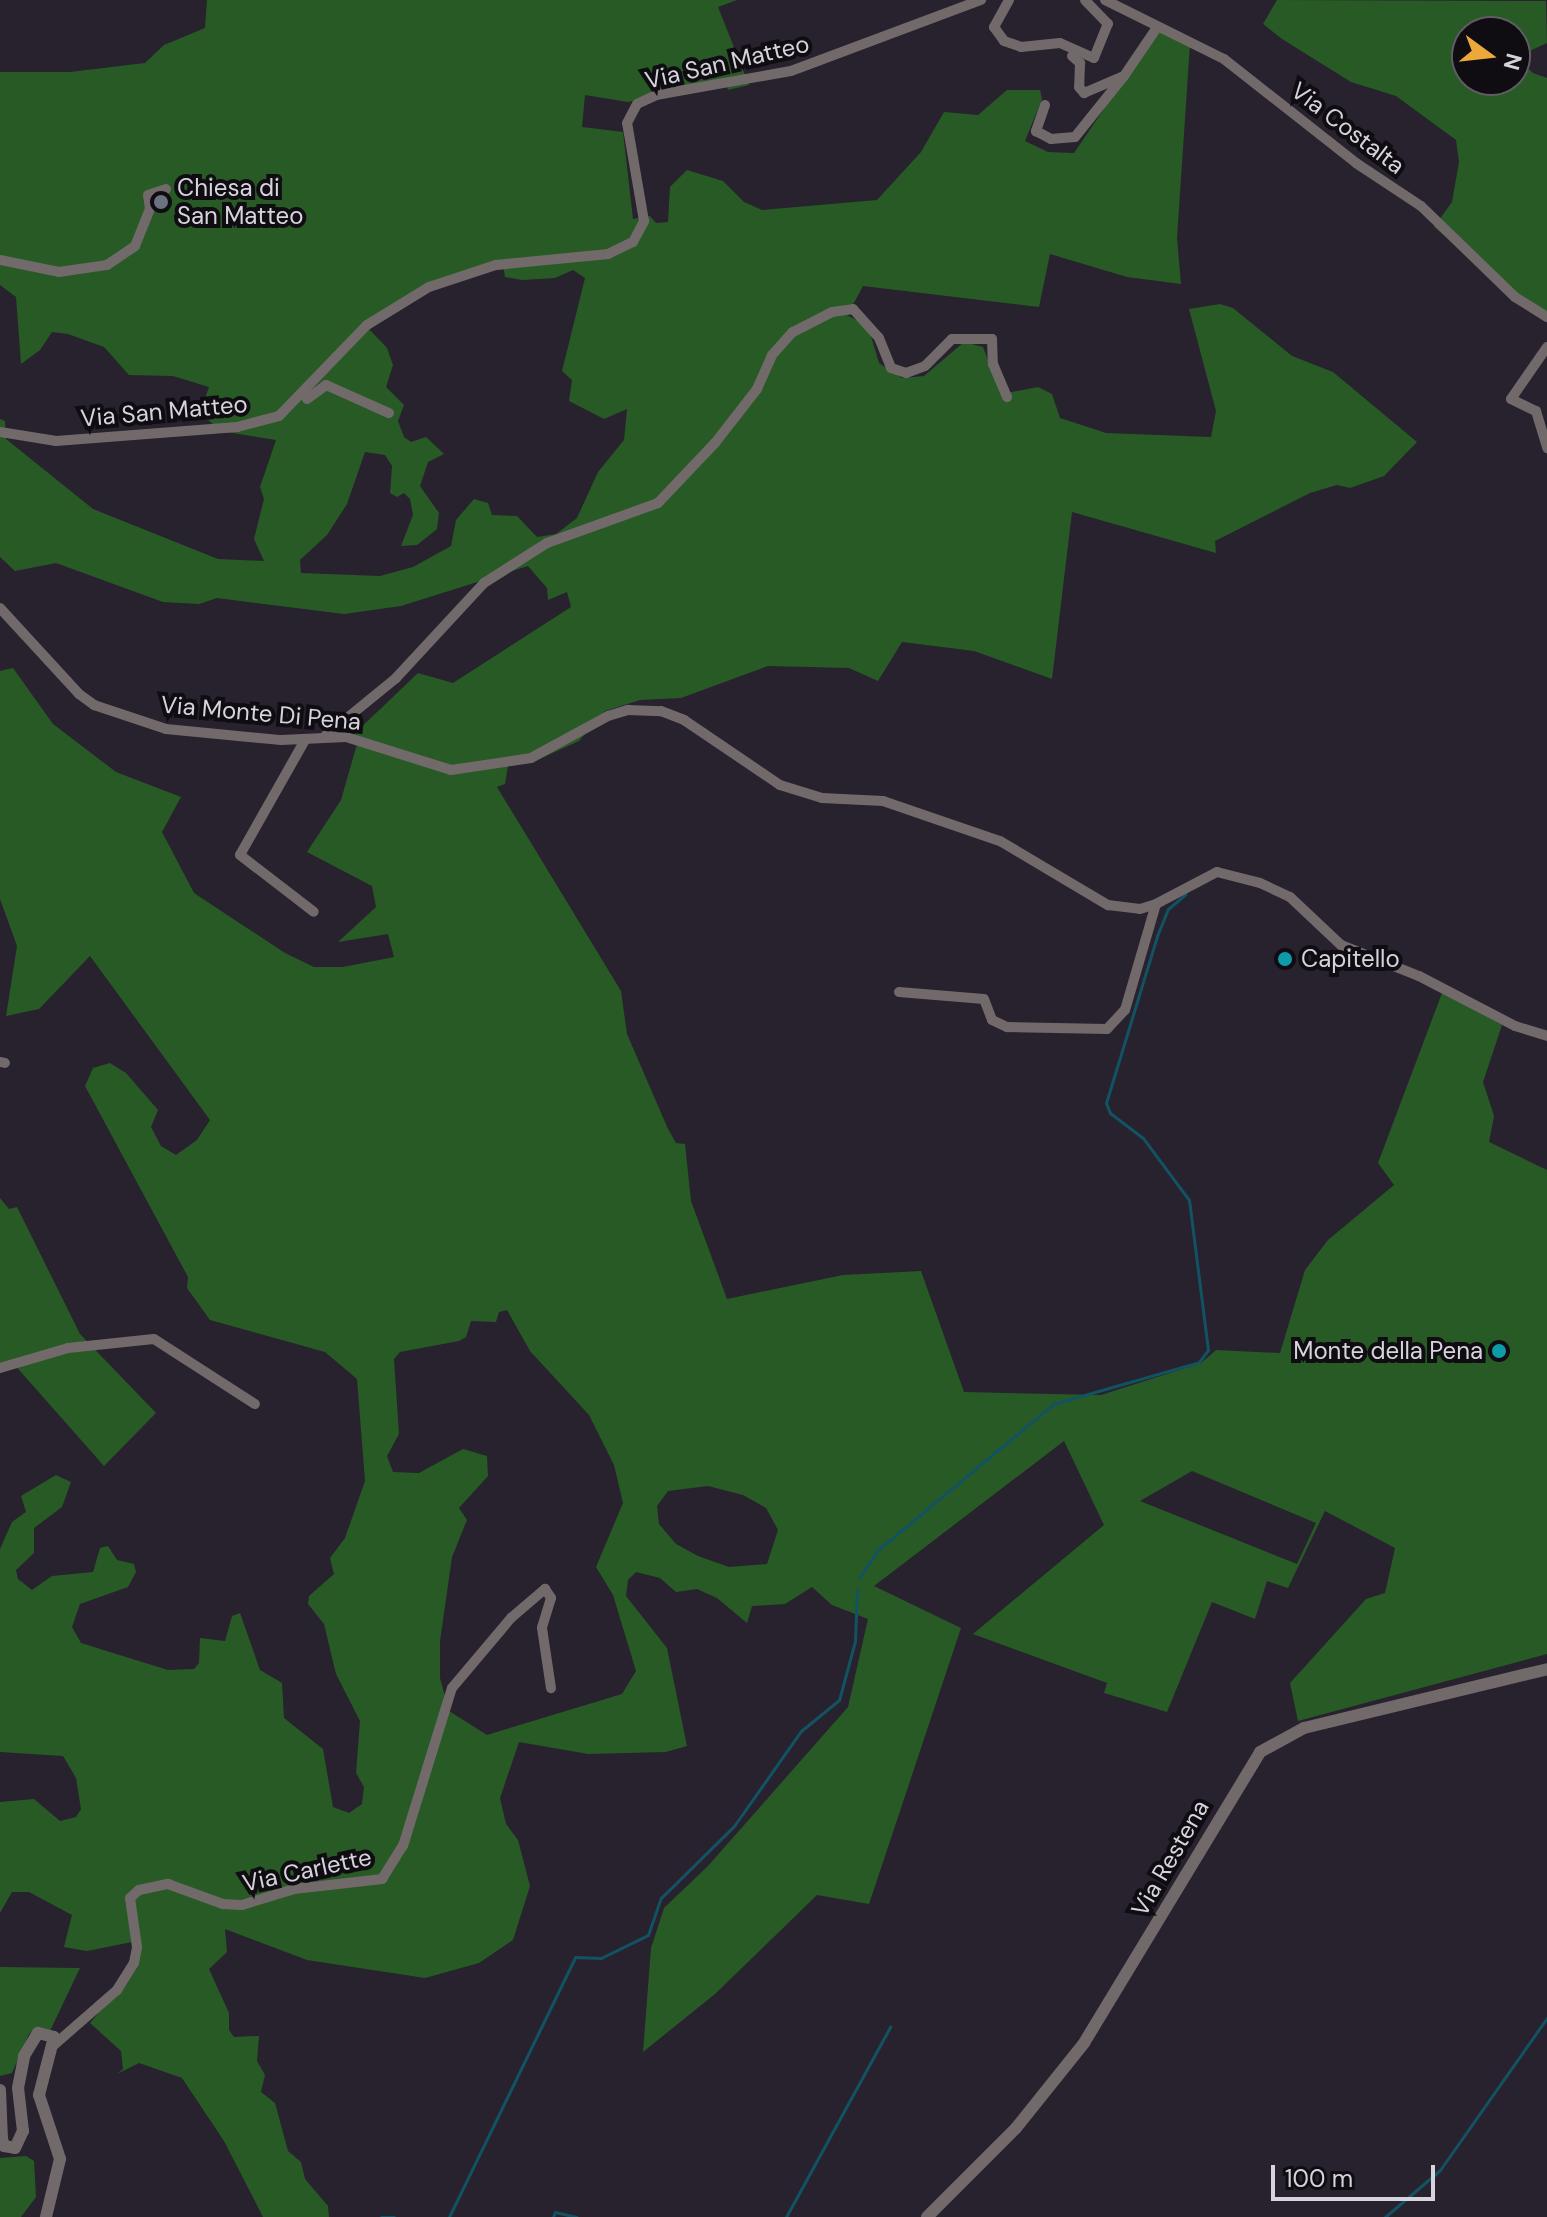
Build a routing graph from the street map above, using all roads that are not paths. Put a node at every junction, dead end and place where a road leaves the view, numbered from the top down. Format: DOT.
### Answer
graph roads {
  1 [pos="981,0"];
  2 [pos="1009,0"];
  3 [pos="1085,0"];
  4 [pos="1105,0"];
  5 [pos="1156,29"];
  6 [pos="1060,43"];
  7 [pos="1124,76"];
  8 [pos="1045,105"];
  9 [pos="166,189"];
  10 [pos="0,260"];
  11 [pos="1547,317"];
  12 [pos="1547,347"];
  13 [pos="1007,397"];
  14 [pos="290,409"];
  15 [pos="389,413"];
  16 [pos="0,432"];
  17 [pos="1547,448"];
  18 [pos="0,608"];
  19 [pos="324,737"];
  20 [pos="305,740"];
  21 [pos="1156,904"];
  22 [pos="314,912"];
  23 [pos="899,992"];
  24 [pos="1547,1036"];
  25 [pos="0,1368"];
  26 [pos="255,1404"];
  27 [pos="1547,1669"];
  28 [pos="551,1688"];
  29 [pos="54,2045"];
  30 [pos="0,2090"];
  31 [pos="46,2217"];
  32 [pos="927,2217"];
  1 -- 14 [label="street, Via San Matteo"];
  2 -- 6 [label="street"];
  3 -- 6 [label="street"];
  4 -- 5 [label="street, Via Costalta"];
  5 -- 7 [label="street"];
  5 -- 11 [label="street, Via Costalta"];
  6 -- 7 [label="street"];
  7 -- 8 [label="street"];
  9 -- 10 [label="street"];
  12 -- 17 [label="street"];
  13 -- 19 [label="street"];
  14 -- 15 [label="street"];
  14 -- 16 [label="street, Via San Matteo"];
  18 -- 20 [label="street, Via Monte Di Pena"];
  19 -- 20 [label="street, Via Monte Di Pena"];
  19 -- 21 [label="street, Via Monte Di Pena"];
  20 -- 22 [label="street"];
  21 -- 23 [label="street"];
  21 -- 24 [label="street, Via Monte Di Pena"];
  25 -- 26 [label="street"];
  27 -- 32 [label="street, Via Restena"];
  28 -- 29 [label="street, Via Carlette"];
  29 -- 30 [label="street"];
  29 -- 31 [label="street"];
}
